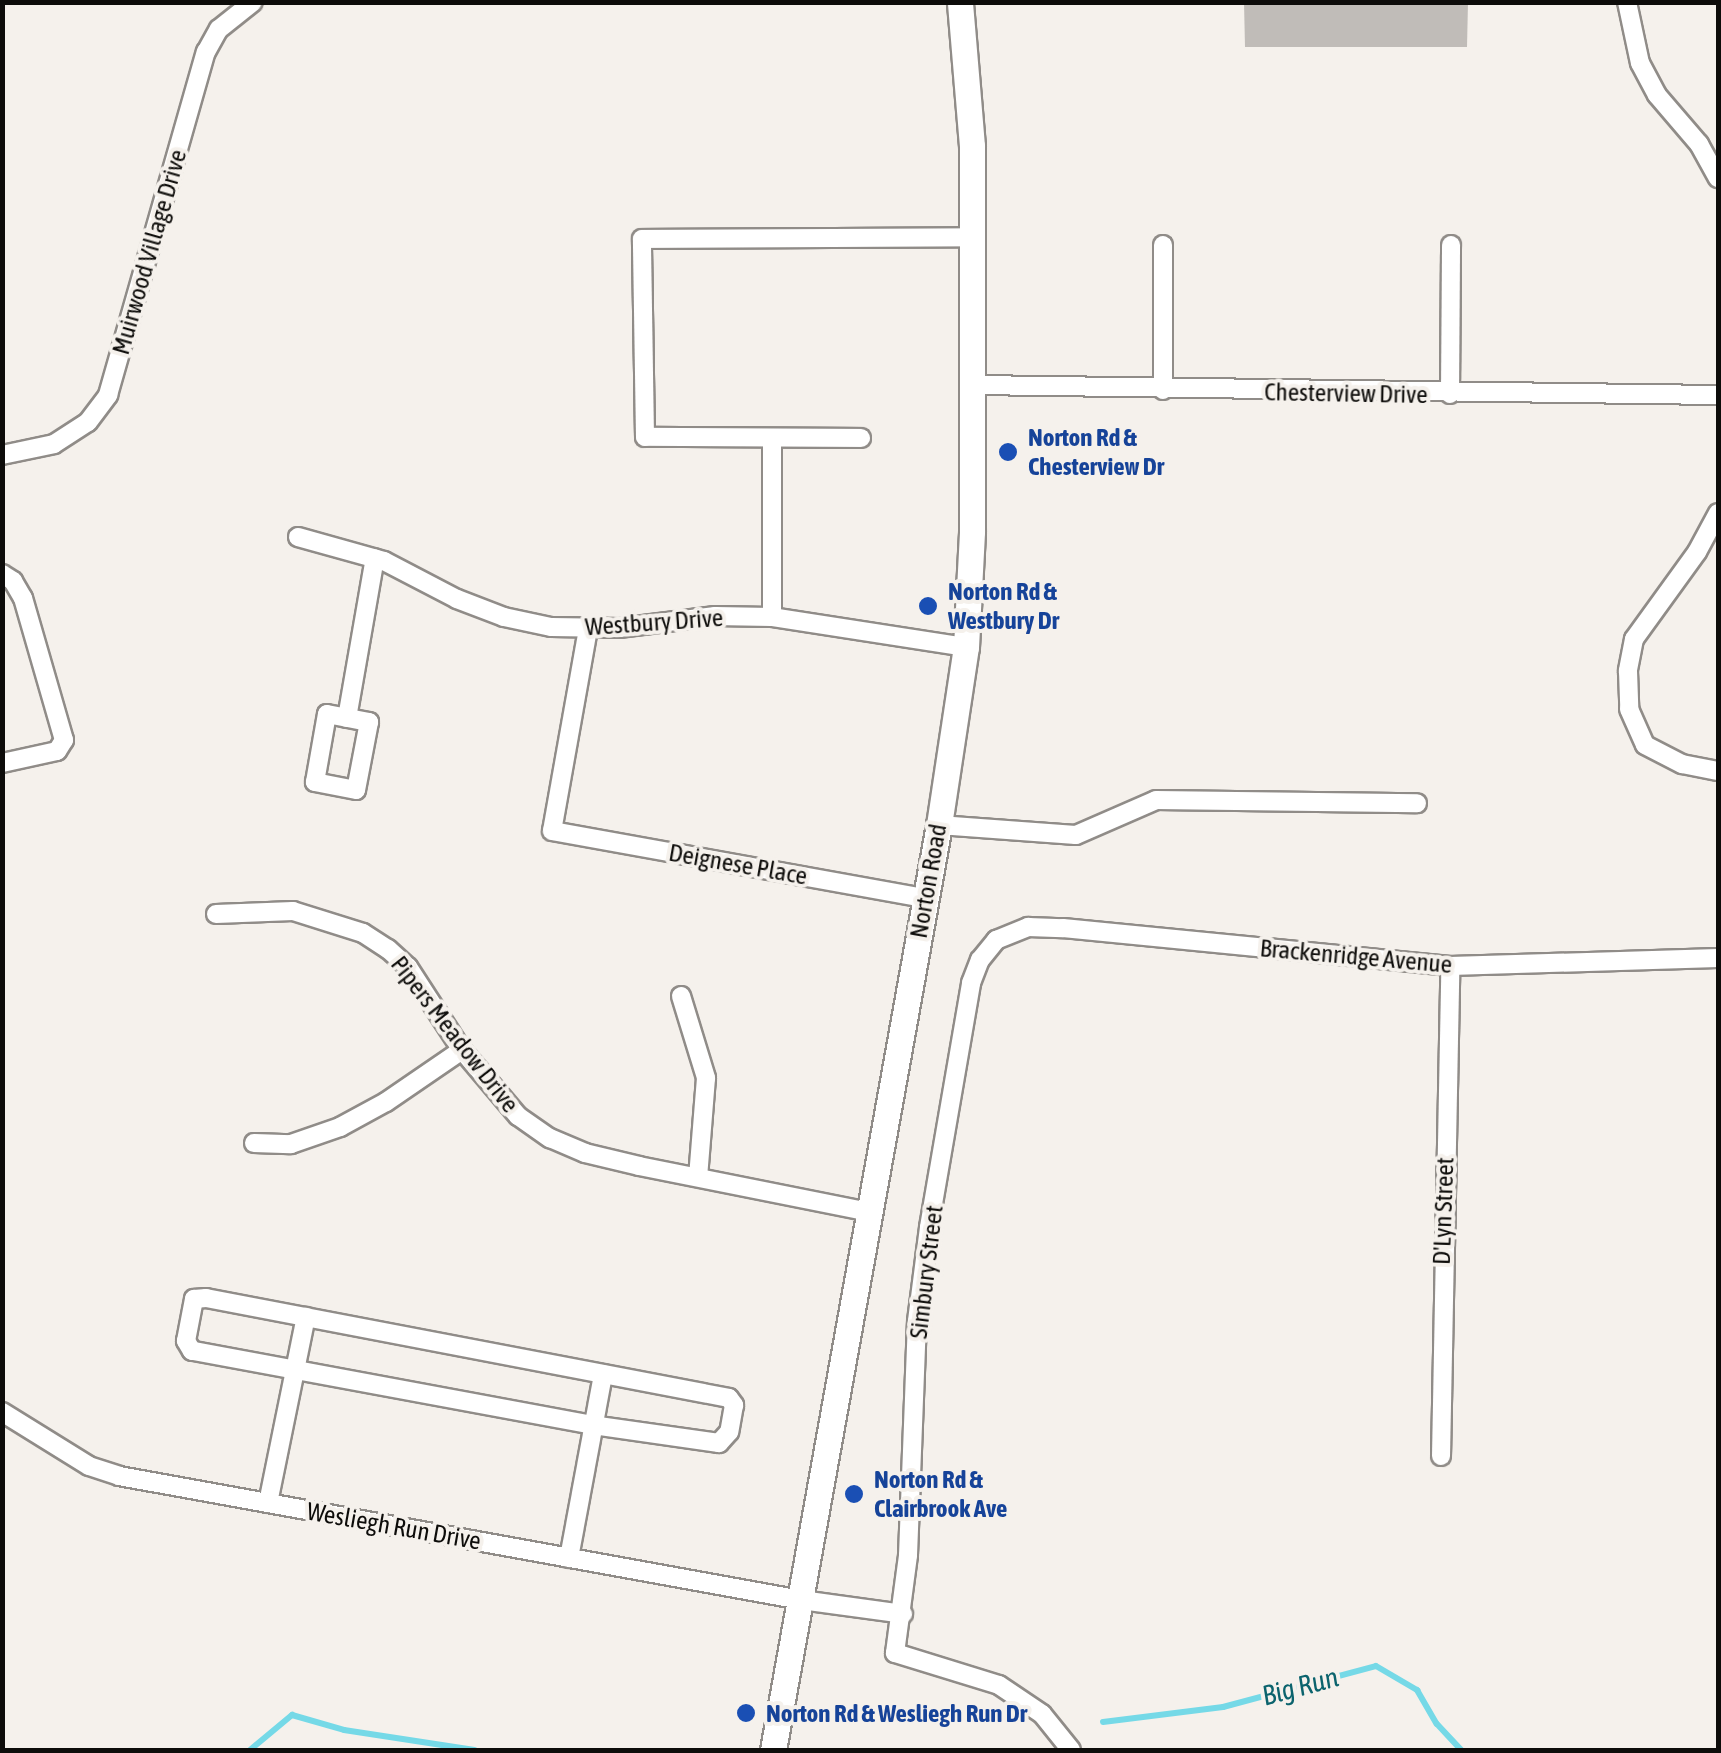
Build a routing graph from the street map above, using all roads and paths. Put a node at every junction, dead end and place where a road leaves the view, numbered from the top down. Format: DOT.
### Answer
graph roads {
  1 [pos="253,2"];
  2 [pos="960,2"];
  3 [pos="1627,2"];
  4 [pos="1718,178"];
  5 [pos="972,237"];
  6 [pos="1163,245"];
  7 [pos="1451,245"];
  8 [pos="973,384"];
  9 [pos="1162,390"];
  10 [pos="1450,394"];
  11 [pos="1718,395"];
  12 [pos="772,438"];
  13 [pos="861,438"];
  14 [pos="2,454"];
  15 [pos="1718,513"];
  16 [pos="298,537"];
  17 [pos="375,558"];
  18 [pos="2,574"];
  19 [pos="772,617"];
  20 [pos="588,629"];
  21 [pos="966,646"];
  22 [pos="348,718"];
  23 [pos="2,764"];
  24 [pos="1718,771"];
  25 [pos="1417,803"];
  26 [pos="938,825"];
  27 [pos="924,898"];
  28 [pos="216,914"];
  29 [pos="996,940"];
  30 [pos="1718,958"];
  31 [pos="1450,966"];
  32 [pos="681,996"];
  33 [pos="462,1050"];
  34 [pos="254,1144"];
  35 [pos="698,1177"];
  36 [pos="869,1212"];
  37 [pos="306,1317"];
  38 [pos="293,1370"];
  39 [pos="603,1374"];
  40 [pos="2,1412"];
  41 [pos="593,1425"];
  42 [pos="1441,1456"];
  43 [pos="268,1503"];
  44 [pos="570,1558"];
  45 [pos="800,1600"];
  46 [pos="903,1614"];
  47 [pos="773,1750"];
  48 [pos="1071,1750"];
  1 -- 14 [label="street, Muirwood Village Drive"];
  2 -- 5 [label="main road, Norton Road"];
  3 -- 4 [label="street"];
  5 -- 8 [label="main road, Norton Road"];
  5 -- 12 [label="street"];
  6 -- 9 [label="street"];
  7 -- 10 [label="street"];
  8 -- 9 [label="street, Chesterview Drive"];
  8 -- 21 [label="main road, Norton Road"];
  9 -- 10 [label="street, Chesterview Drive"];
  10 -- 11 [label="street, Chesterview Drive"];
  12 -- 13 [label="street"];
  12 -- 19 [label="street"];
  15 -- 24 [label="street"];
  16 -- 17 [label="street, Westbury Drive"];
  17 -- 20 [label="street, Westbury Drive"];
  17 -- 22 [label="street"];
  18 -- 23 [label="street"];
  19 -- 20 [label="street, Westbury Drive"];
  19 -- 21 [label="street, Westbury Drive"];
  20 -- 27 [label="street, Deignese Place"];
  21 -- 26 [label="main road, Norton Road"];
  22 -- 22 [label="street"];
  25 -- 26 [label="street"];
  26 -- 27 [label="main road, Norton Road"];
  27 -- 36 [label="main road, Norton Road"];
  28 -- 33 [label="street, Pipers Meadow Drive"];
  29 -- 31 [label="street, Brackenridge Avenue"];
  29 -- 46 [label="street, Simbury Street"];
  30 -- 31 [label="street, Brackenridge Avenue"];
  31 -- 42 [label="street, D'Lyn Street"];
  32 -- 35 [label="street"];
  33 -- 34 [label="street"];
  33 -- 35 [label="street, Pipers Meadow Drive"];
  35 -- 36 [label="street, Pipers Meadow Drive"];
  36 -- 45 [label="main road, Norton Road"];
  37 -- 38 [label="street"];
  37 -- 38 [label="street"];
  37 -- 39 [label="street"];
  38 -- 41 [label="street"];
  38 -- 43 [label="street"];
  39 -- 41 [label="street"];
  39 -- 41 [label="street"];
  40 -- 43 [label="street, Wesliegh Run Drive"];
  41 -- 44 [label="street"];
  43 -- 44 [label="street, Wesliegh Run Drive"];
  44 -- 45 [label="street, Wesliegh Run Drive"];
  45 -- 46 [label="street, Wesliegh Run Drive"];
  45 -- 47 [label="main road, Norton Road"];
  46 -- 48 [label="street, Simbury Street"];
}
